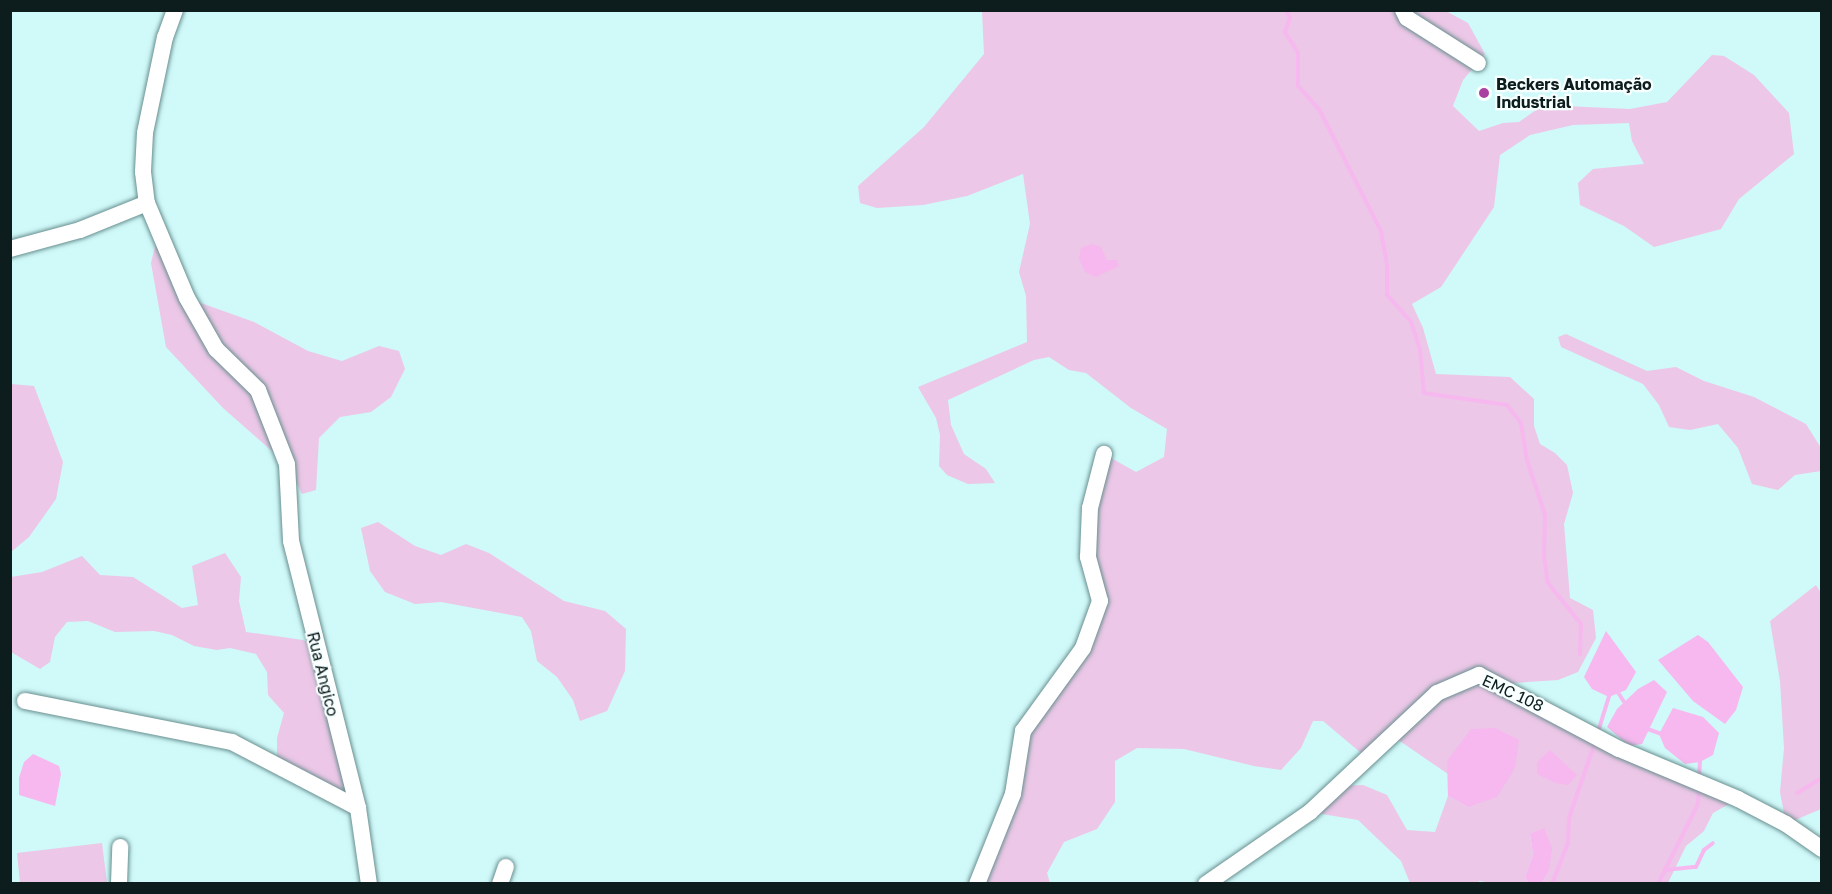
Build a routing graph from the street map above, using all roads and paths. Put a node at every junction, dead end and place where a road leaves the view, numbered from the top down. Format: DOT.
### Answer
graph roads {
  1 [pos="175,10"];
  2 [pos="1403,10"];
  3 [pos="1478,63"];
  4 [pos="147,203"];
  5 [pos="10,249"];
  6 [pos="1104,454"];
  7 [pos="25,701"];
  8 [pos="358,808"];
  9 [pos="120,847"];
  10 [pos="1821,849"];
  11 [pos="506,867"];
  12 [pos="119,884"];
  13 [pos="369,884"];
  14 [pos="500,884"];
  15 [pos="977,884"];
  16 [pos="1206,884"];
  1 -- 4 [label="street, Rua Angico"];
  2 -- 3 [label="street"];
  4 -- 5 [label="street"];
  4 -- 8 [label="street, Rua Angico"];
  6 -- 15 [label="street"];
  7 -- 8 [label="street"];
  8 -- 13 [label="street, Rua Angico"];
  9 -- 12 [label="street"];
  10 -- 16 [label="street, EMC 108"];
  11 -- 14 [label="street"];
}
